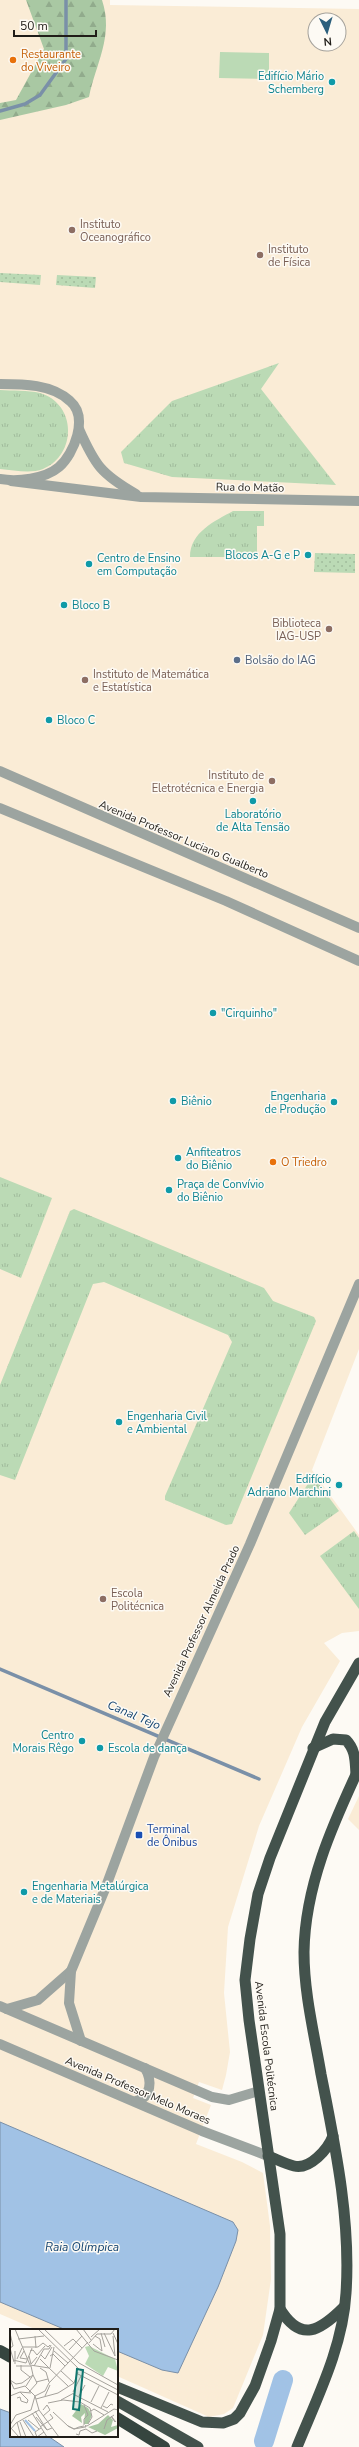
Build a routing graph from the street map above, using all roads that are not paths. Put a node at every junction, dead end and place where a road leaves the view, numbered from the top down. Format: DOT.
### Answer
graph roads {
  1 [pos="0,384"];
  2 [pos="79,429"];
  3 [pos="0,479"];
  4 [pos="11,481"];
  5 [pos="141,497"];
  6 [pos="359,501"];
  7 [pos="0,771"];
  8 [pos="0,808"];
  9 [pos="359,928"];
  10 [pos="359,961"];
  11 [pos="359,1284"];
  12 [pos="359,1663"];
  13 [pos="313,1748"];
  14 [pos="357,1771"];
  15 [pos="71,1971"];
  16 [pos="3,2007"];
  17 [pos="82,2041"];
  18 [pos="0,2044"];
  19 [pos="145,2068"];
  20 [pos="259,2091"];
  21 [pos="136,2101"];
  22 [pos="333,2136"];
  23 [pos="268,2156"];
  24 [pos="344,2307"];
  25 [pos="280,2309"];
  26 [pos="0,2347"];
  27 [pos="0,2351"];
  28 [pos="10,2351"];
  29 [pos="10,2356"];
  30 [pos="118,2387"];
  31 [pos="118,2402"];
  32 [pos="118,2419"];
  33 [pos="164,2447"];
  34 [pos="198,2447"];
  35 [pos="297,2447"];
  1 -- 2 [label="street, Rua do Matão"];
  2 -- 4 [label="street"];
  2 -- 5 [label="street, Rua do Matão"];
  3 -- 4 [label="street, Rua do Matão"];
  4 -- 5 [label="street, Rua do Matão"];
  5 -- 6 [label="street, Rua do Matão"];
  7 -- 9 [label="street, Avenida Professor Luciano Gualberto"];
  8 -- 10 [label="street"];
  11 -- 15 [label="street, Avenida Professor Almeida Prado"];
  12 -- 13 [label="highway, Avenida Escola Politécnica"];
  13 -- 14 [label="highway"];
  13 -- 20 [label="highway, Avenida Escola Politécnica"];
  14 -- 22 [label="highway"];
  15 -- 16 [label="street, Avenida Professor Almeida Prado"];
  15 -- 17 [label="street, Avenida Professor Almeida Prado"];
  16 -- 17 [label="street, Avenida Professor Melo Moraes"];
  17 -- 19 [label="street, Avenida Professor Melo Moraes"];
  18 -- 21 [label="street, Avenida Professor Melo Moraes"];
  19 -- 20 [label="street, Avenida Professor Melo Moraes"];
  19 -- 21 [label="street"];
  20 -- 23 [label="highway, Avenida Escola Politécnica"];
  21 -- 23 [label="street, Avenida Professor Melo Moraes"];
  22 -- 23 [label="highway"];
  22 -- 24 [label="highway"];
  23 -- 25 [label="highway, Avenida Escola Politécnica"];
  24 -- 25 [label="highway"];
  24 -- 35 [label="highway"];
  25 -- 30 [label="highway, Avenida Escola Politécnica"];
  26 -- 28 [label="highway"];
  27 -- 29 [label="highway"];
  31 -- 34 [label="highway"];
  32 -- 33 [label="highway"];
}
